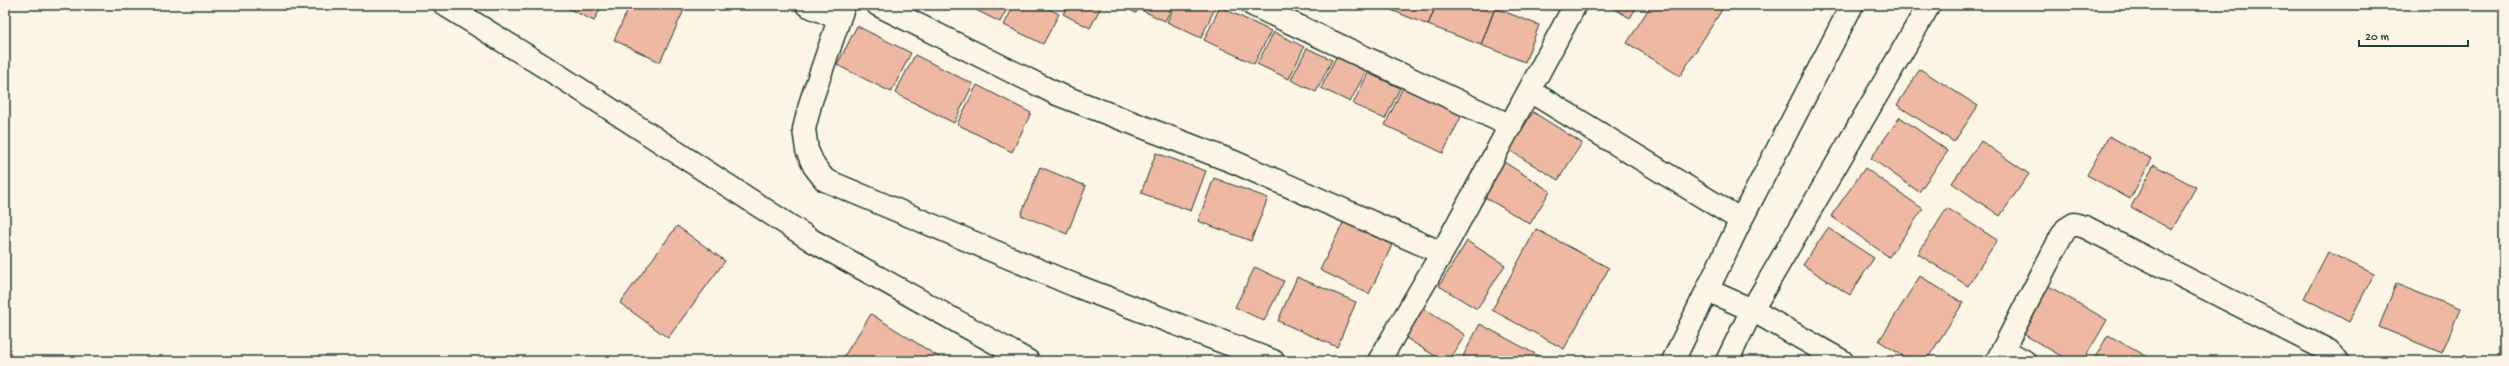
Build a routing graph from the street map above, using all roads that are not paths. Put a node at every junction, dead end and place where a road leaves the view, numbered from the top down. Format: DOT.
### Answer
graph roads {
  1 [pos="445,5"];
  2 [pos="808,5"];
  3 [pos="878,5"];
  4 [pos="1253,5"];
  5 [pos="1575,5"];
  6 [pos="1852,5"];
  7 [pos="1929,5"];
  8 [pos="841,11"];
  9 [pos="1530,91"];
  10 [pos="1511,126"];
  11 [pos="1741,220"];
  12 [pos="1442,253"];
  13 [pos="1707,290"];
  14 [pos="1752,310"];
  15 [pos="2001,355"];
  16 [pos="1028,361"];
  17 [pos="1273,361"];
  18 [pos="1379,361"];
  19 [pos="1673,361"];
  20 [pos="1727,361"];
  21 [pos="1842,361"];
  22 [pos="2024,361"];
  23 [pos="2337,361"];
  1 -- 16 [label="street"];
  2 -- 8 [label="street"];
  3 -- 12 [label="street"];
  4 -- 10 [label="street"];
  5 -- 9 [label="street"];
  6 -- 11 [label="street"];
  7 -- 14 [label="street"];
  8 -- 17 [label="street"];
  9 -- 10 [label="street"];
  9 -- 11 [label="street"];
  10 -- 12 [label="street"];
  11 -- 13 [label="street"];
  12 -- 18 [label="street"];
  13 -- 14 [label="street"];
  13 -- 19 [label="street"];
  14 -- 20 [label="street"];
  14 -- 21 [label="street"];
  15 -- 22 [label="street"];
  15 -- 23 [label="street"];
}
